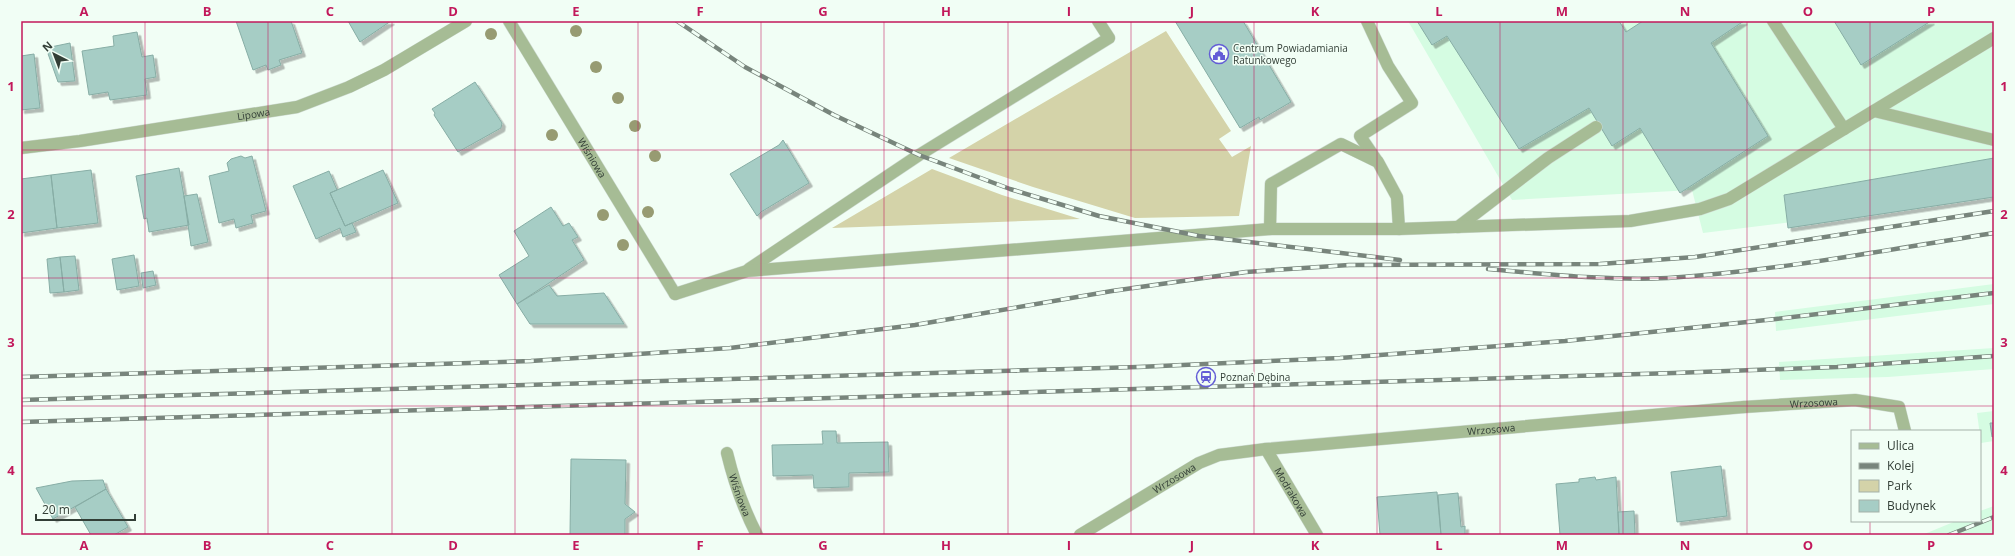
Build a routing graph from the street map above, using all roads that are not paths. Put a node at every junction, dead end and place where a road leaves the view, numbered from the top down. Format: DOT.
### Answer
graph roads {
  1 [pos="466,21"];
  2 [pos="508,21"];
  3 [pos="1098,21"];
  4 [pos="1367,21"];
  5 [pos="1773,21"];
  6 [pos="1994,38"];
  7 [pos="1874,111"];
  8 [pos="1596,127"];
  9 [pos="1844,129"];
  10 [pos="1360,136"];
  11 [pos="1994,140"];
  12 [pos="1341,144"];
  13 [pos="21,148"];
  14 [pos="1378,162"];
  15 [pos="1458,227"];
  16 [pos="1270,229"];
  17 [pos="1399,229"];
  18 [pos="747,271"];
  19 [pos="1905,430"];
  20 [pos="1266,449"];
  21 [pos="727,452"];
  22 [pos="757,535"];
  23 [pos="1080,535"];
  24 [pos="1317,535"];
  1 -- 13 [label="street, Lipowa"];
  2 -- 18 [label="street, Wiśniowa"];
  3 -- 18 [label="street"];
  4 -- 10 [label="street"];
  5 -- 9 [label="street"];
  6 -- 7 [label="street"];
  7 -- 9 [label="street"];
  7 -- 11 [label="street"];
  8 -- 15 [label="street"];
  9 -- 15 [label="street"];
  10 -- 12 [label="street"];
  10 -- 14 [label="street"];
  12 -- 14 [label="street"];
  12 -- 16 [label="street"];
  14 -- 17 [label="street"];
  15 -- 17 [label="street"];
  16 -- 17 [label="street"];
  16 -- 18 [label="street"];
  19 -- 20 [label="street, Wrzosowa"];
  20 -- 23 [label="street, Wrzosowa"];
  20 -- 24 [label="street, Modrakowa"];
  21 -- 22 [label="street, Wiśniowa"];
}
